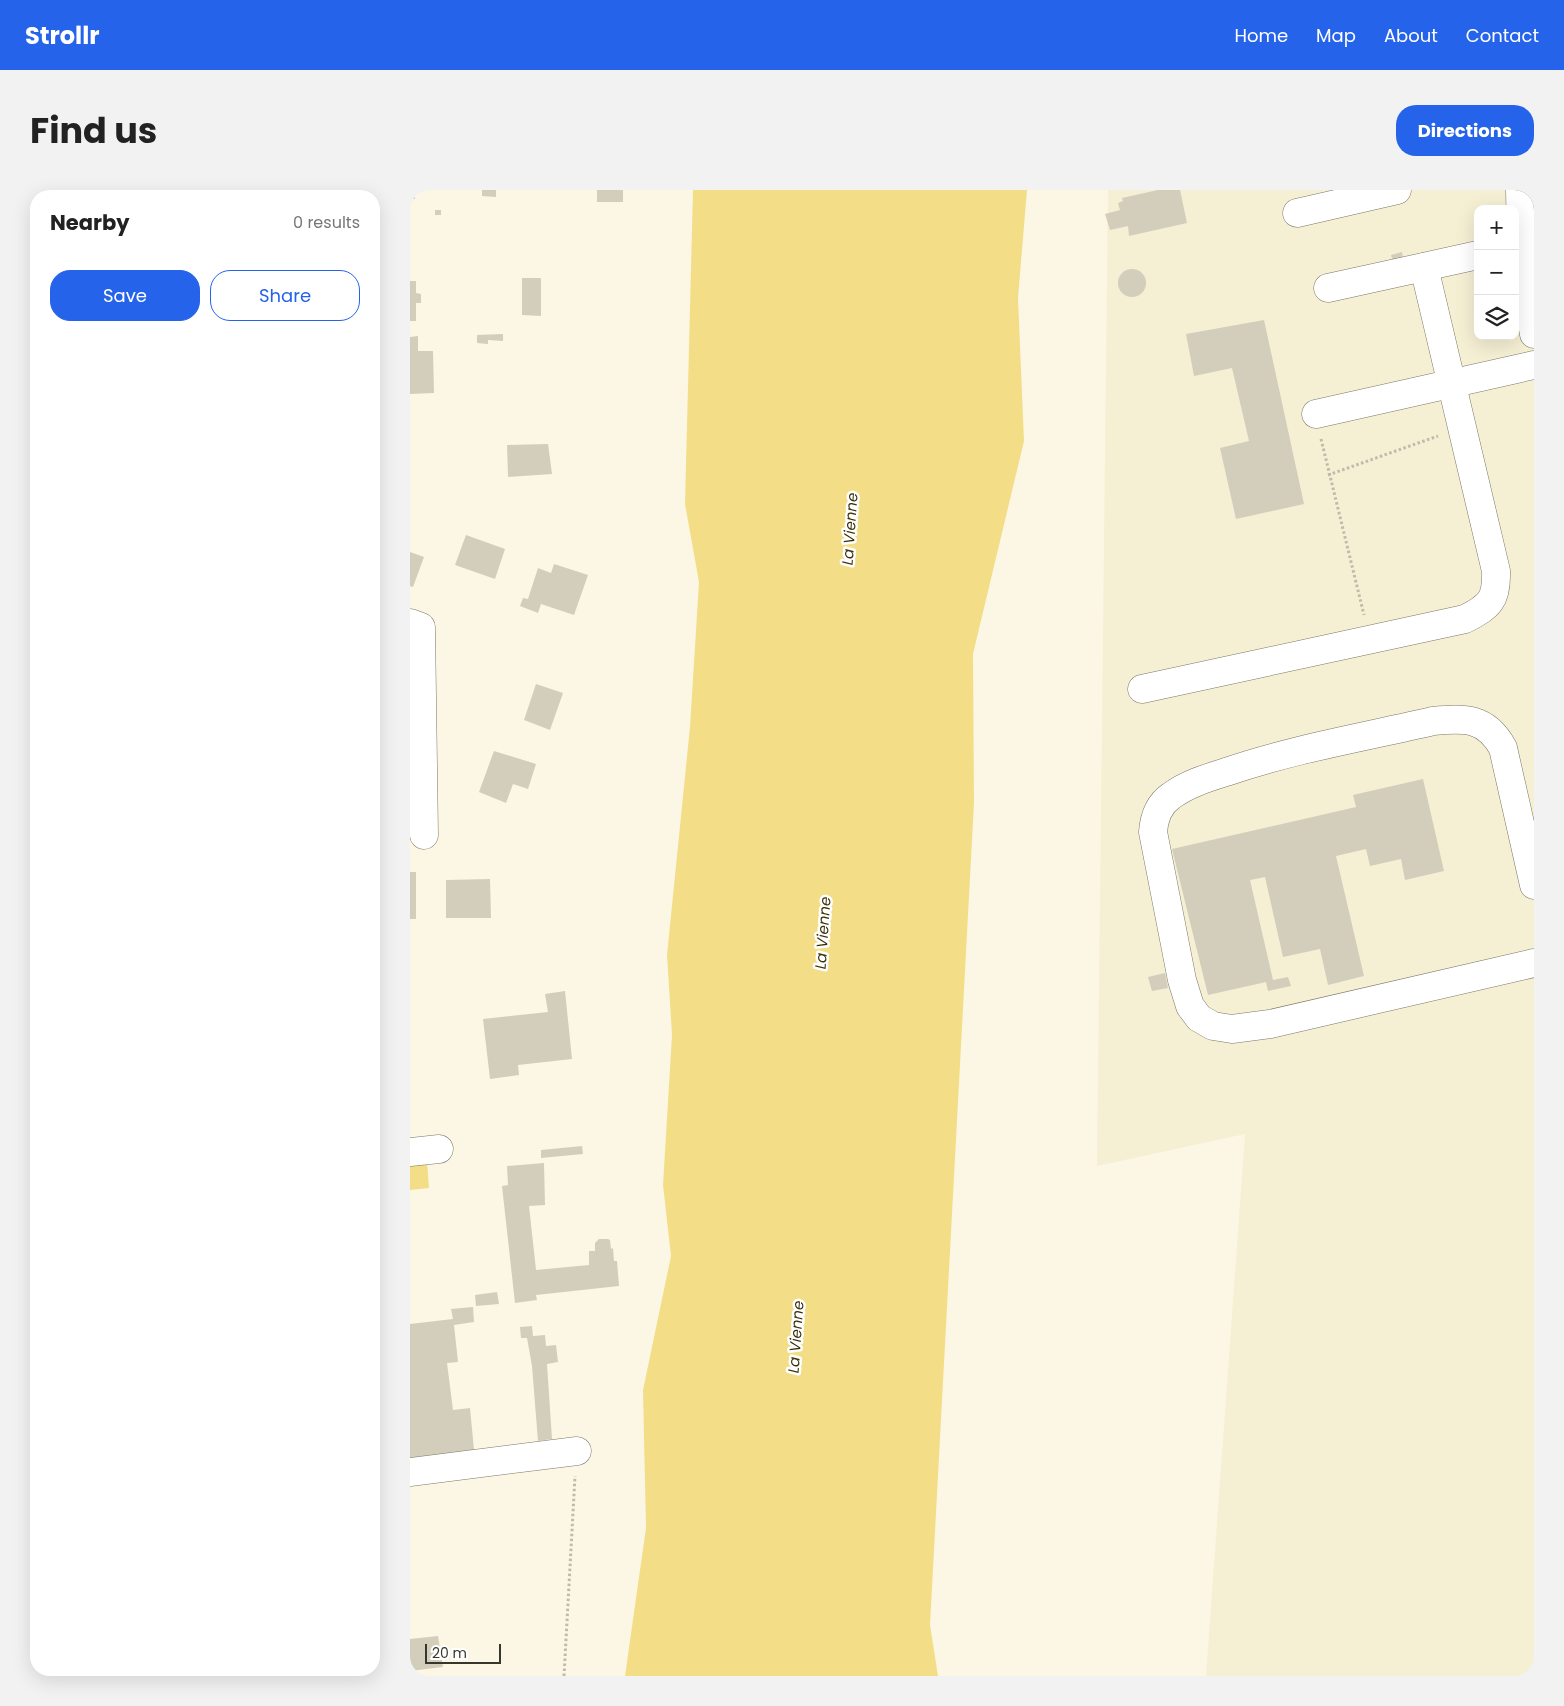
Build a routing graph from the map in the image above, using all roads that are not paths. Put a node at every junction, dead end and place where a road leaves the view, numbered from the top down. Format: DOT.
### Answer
graph roads {
  1 [pos="1397,190"];
  2 [pos="1520,190"];
  3 [pos="1297,213"];
  4 [pos="1519,218"];
  5 [pos="1519,250"];
  6 [pos="1474,256"];
  7 [pos="1424,267"];
  8 [pos="1328,288"];
  9 [pos="1534,334"];
  10 [pos="1534,365"];
  11 [pos="1452,384"];
  12 [pos="1316,414"];
  13 [pos="410,623"];
  14 [pos="1142,689"];
  15 [pos="424,835"];
  16 [pos="1534,885"];
  17 [pos="1534,963"];
  18 [pos="439,1150"];
  19 [pos="410,1152"];
  20 [pos="577,1450"];
  21 [pos="410,1472"];
  1 -- 3 [label="street"];
  2 -- 4 [label="street"];
  5 -- 9 [label="street"];
  6 -- 7 [label="street"];
  7 -- 8 [label="street"];
  7 -- 11 [label="street"];
  10 -- 11 [label="street"];
  11 -- 12 [label="street"];
  11 -- 14 [label="street"];
  13 -- 15 [label="street"];
  16 -- 17 [label="street"];
  18 -- 19 [label="street"];
  20 -- 21 [label="street"];
}
